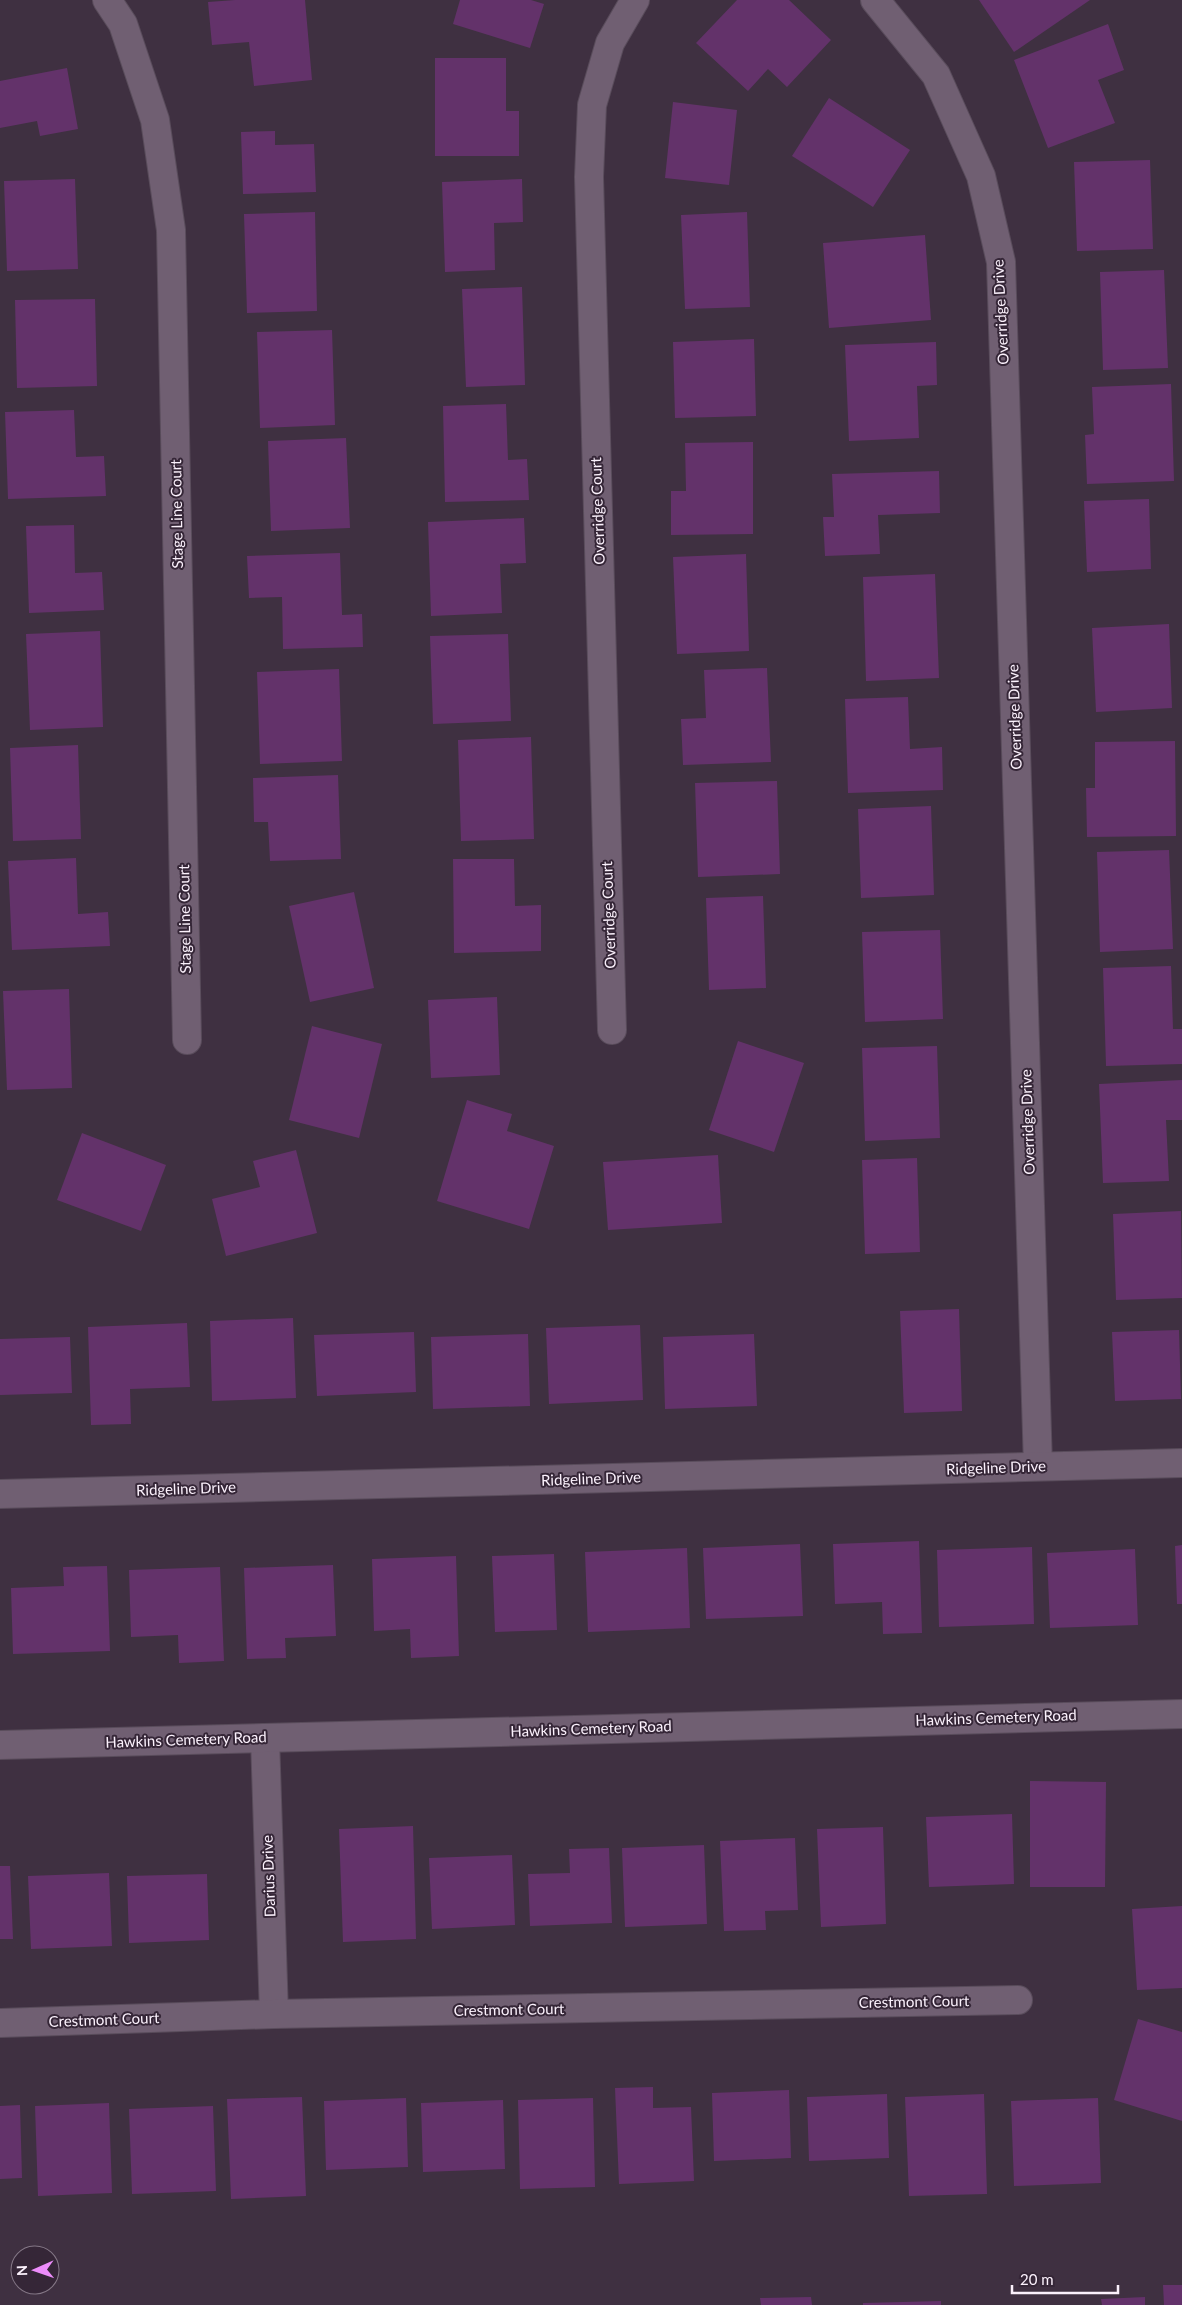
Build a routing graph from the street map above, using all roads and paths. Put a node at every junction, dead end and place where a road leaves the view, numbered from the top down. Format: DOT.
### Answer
graph roads {
  1 [pos="107,0"];
  2 [pos="634,0"];
  3 [pos="875,0"];
  4 [pos="612,1030"];
  5 [pos="187,1040"];
  6 [pos="1182,1462"];
  7 [pos="1038,1466"];
  8 [pos="0,1494"];
  9 [pos="1182,1714"];
  10 [pos="264,1738"];
  11 [pos="0,1745"];
  12 [pos="1018,2000"];
  13 [pos="274,2014"];
  14 [pos="0,2023"];
  1 -- 5 [label="street, Stage Line Court"];
  2 -- 4 [label="street, Overridge Court"];
  3 -- 7 [label="street, Overridge Drive"];
  6 -- 7 [label="street, Ridgeline Drive"];
  7 -- 8 [label="street, Ridgeline Drive"];
  9 -- 10 [label="street, Hawkins Cemetery Road"];
  10 -- 11 [label="street, Hawkins Cemetery Road"];
  10 -- 13 [label="street, Darius Drive"];
  12 -- 13 [label="street, Crestmont Court"];
  13 -- 14 [label="street, Crestmont Court"];
}
